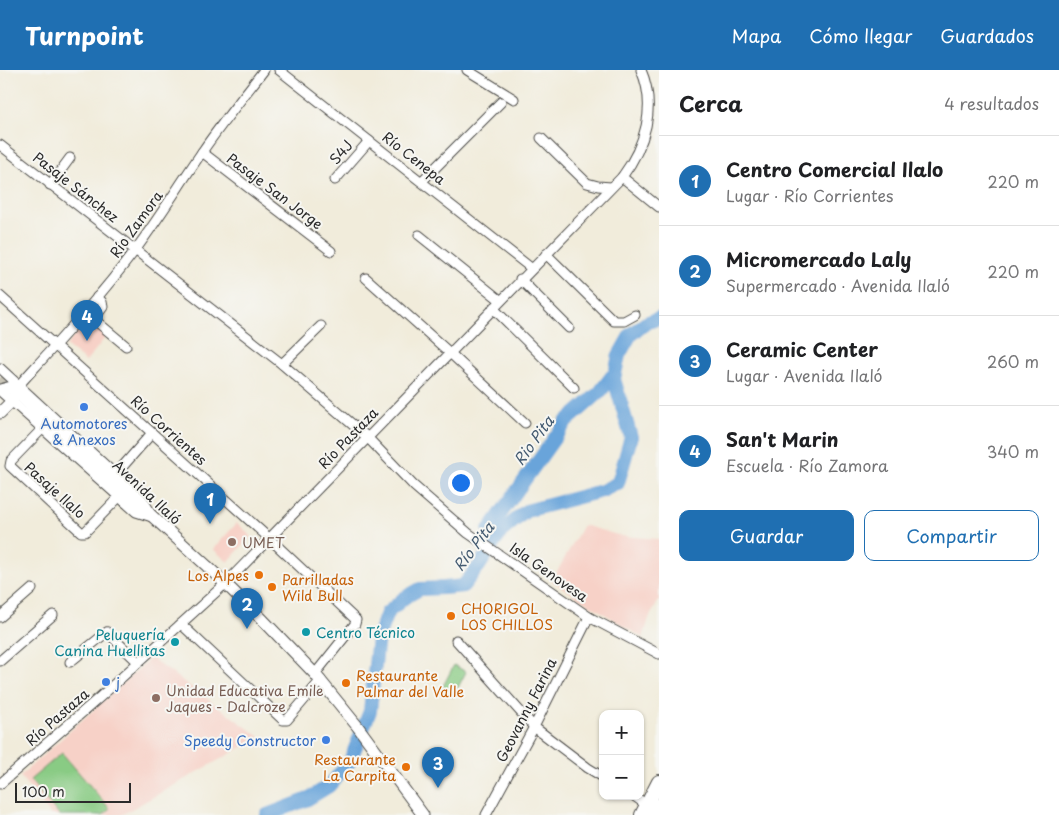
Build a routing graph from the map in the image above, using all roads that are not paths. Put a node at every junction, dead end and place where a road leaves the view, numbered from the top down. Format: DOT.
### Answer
graph roads {
  1 [pos="264,70"];
  2 [pos="279,70"];
  3 [pos="468,70"];
  4 [pos="641,70"];
  5 [pos="514,99"];
  6 [pos="501,102"];
  7 [pos="541,138"];
  8 [pos="369,141"];
  9 [pos="0,146"];
  10 [pos="202,152"];
  11 [pos="70,158"];
  12 [pos="622,177"];
  13 [pos="335,180"];
  14 [pos="422,181"];
  15 [pos="50,185"];
  16 [pos="611,187"];
  17 [pos="659,207"];
  18 [pos="419,235"];
  19 [pos="135,250"];
  20 [pos="332,251"];
  21 [pos="546,254"];
  22 [pos="531,268"];
  23 [pos="366,278"];
  24 [pos="520,279"];
  25 [pos="0,296"];
  26 [pos="96,297"];
  27 [pos="500,300"];
  28 [pos="493,308"];
  29 [pos="84,311"];
  30 [pos="635,315"];
  31 [pos="94,319"];
  32 [pos="321,326"];
  33 [pos="569,328"];
  34 [pos="54,346"];
  35 [pos="126,346"];
  36 [pos="450,353"];
  37 [pos="282,364"];
  38 [pos="0,368"];
  39 [pos="19,385"];
  40 [pos="574,388"];
  41 [pos="0,391"];
  42 [pos="17,400"];
  43 [pos="0,413"];
  44 [pos="525,422"];
  45 [pos="43,428"];
  46 [pos="152,433"];
  47 [pos="368,437"];
  48 [pos="116,474"];
  49 [pos="119,497"];
  50 [pos="153,517"];
  51 [pos="270,539"];
  52 [pos="225,584"];
  53 [pos="32,589"];
  54 [pos="53,615"];
  55 [pos="0,617"];
  56 [pos="588,617"];
  57 [pos="181,624"];
  58 [pos="456,640"];
  59 [pos="659,654"];
  60 [pos="0,661"];
  61 [pos="70,662"];
  62 [pos="138,662"];
  63 [pos="318,677"];
  64 [pos="534,726"];
  65 [pos="599,775"];
  66 [pos="659,782"];
  67 [pos="0,784"];
  68 [pos="640,800"];
  69 [pos="653,809"];
  70 [pos="422,815"];
  71 [pos="486,815"];
  1 -- 10 [label="street, Río Zamora"];
  2 -- 8 [label="street, Río Cenepa"];
  3 -- 5 [label="street"];
  4 -- 12 [label="street, Río Pastaza"];
  6 -- 14 [label="street"];
  7 -- 16 [label="street"];
  8 -- 13 [label="street, S4J"];
  8 -- 14 [label="street, Río Cenepa"];
  9 -- 15 [label="street, Pasaje Sánchez"];
  10 -- 19 [label="street, Río Zamora"];
  10 -- 20 [label="street, Pasaje San Jorge"];
  11 -- 15 [label="street"];
  12 -- 16 [label="street, Río Pastaza"];
  12 -- 17 [label="street"];
  14 -- 22 [label="street, Río Cenepa"];
  15 -- 19 [label="street, Pasaje Sánchez"];
  16 -- 21 [label="street, Río Pastaza"];
  18 -- 27 [label="street"];
  19 -- 26 [label="street, Río Zamora"];
  19 -- 37 [label="street, Pasaje Sánchez"];
  21 -- 22 [label="street, Río Pastaza"];
  21 -- 30 [label="street"];
  22 -- 24 [label="street, Río Pastaza"];
  23 -- 36 [label="street"];
  24 -- 27 [label="street, Río Pastaza"];
  24 -- 33 [label="street"];
  25 -- 34 [label="street, Río Corrientes"];
  26 -- 29 [label="street, Río Zamora"];
  26 -- 31 [label="street"];
  27 -- 28 [label="street, Río Pastaza"];
  28 -- 36 [label="street, Río Pastaza"];
  28 -- 40 [label="street"];
  29 -- 31 [label="street"];
  29 -- 34 [label="street, Río Zamora"];
  31 -- 35 [label="street"];
  32 -- 37 [label="street"];
  34 -- 39 [label="street, Río Zamora"];
  34 -- 46 [label="street, Río Corrientes"];
  36 -- 44 [label="street"];
  36 -- 47 [label="street, Río Pastaza"];
  37 -- 47 [label="street, Isla Genovesa"];
  38 -- 39 [label="street"];
  39 -- 41 [label="main road"];
  39 -- 42 [label="main road"];
  39 -- 48 [label="street"];
  41 -- 42 [label="street"];
  42 -- 43 [label="main road"];
  42 -- 45 [label="street"];
  42 -- 50 [label="main road, Avenida Ilaló"];
  45 -- 49 [label="street"];
  45 -- 49 [label="street, Pasaje Ilalo"];
  46 -- 48 [label="street"];
  46 -- 51 [label="street, Río Corrientes"];
  47 -- 51 [label="street, Río Pastaza"];
  47 -- 56 [label="street, Isla Genovesa"];
  48 -- 50 [label="street"];
  49 -- 50 [label="street"];
  50 -- 52 [label="main road, Avenida Ilaló"];
  51 -- 52 [label="street, Río Pastaza"];
  51 -- 63 [label="street, Río Corrientes"];
  52 -- 57 [label="street, Río Pastaza"];
  52 -- 63 [label="main road, Avenida Ilaló"];
  53 -- 55 [label="street"];
  54 -- 60 [label="street"];
  56 -- 59 [label="street, Isla Genovesa"];
  56 -- 64 [label="street, Geovanny Farina"];
  57 -- 62 [label="street, Río Pastaza"];
  57 -- 63 [label="street"];
  58 -- 64 [label="street"];
  61 -- 62 [label="street"];
  62 -- 67 [label="street, Río Pastaza"];
  63 -- 70 [label="main road, Avenida Ilaló"];
  64 -- 65 [label="street"];
  64 -- 71 [label="street, Geovanny Farina"];
  66 -- 69 [label="highway"];
  68 -- 69 [label="street"];
}
